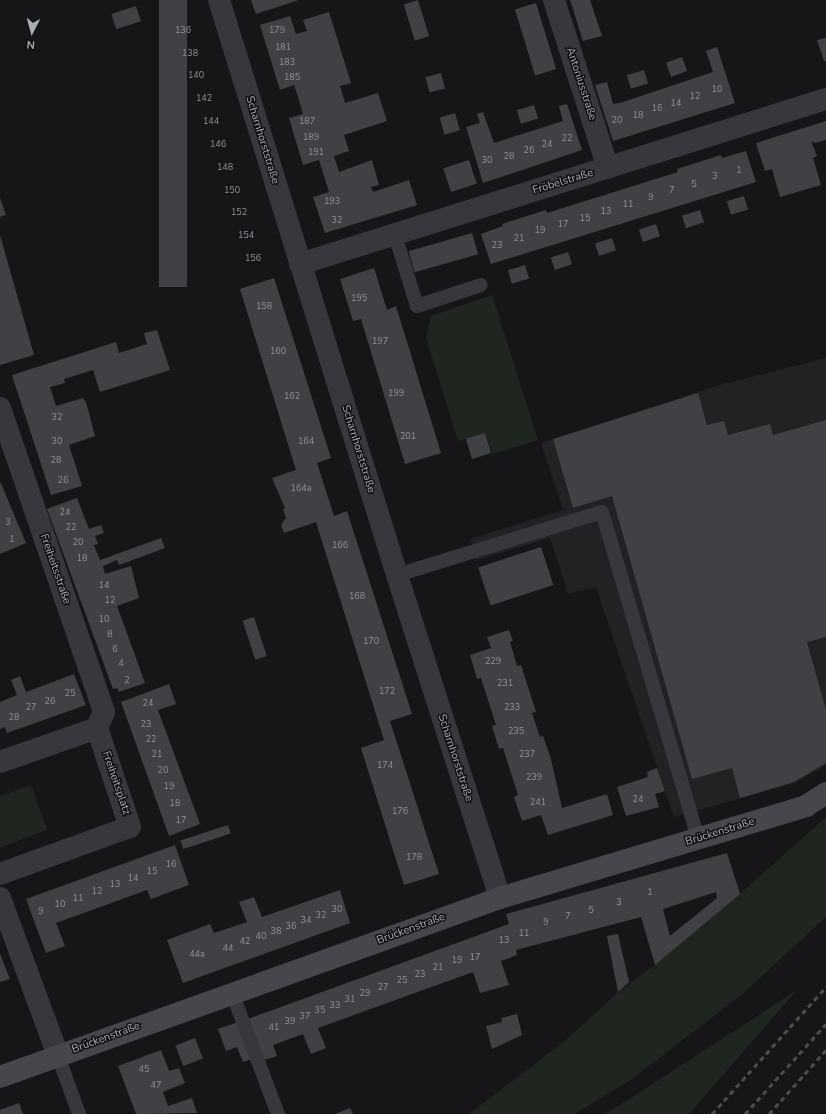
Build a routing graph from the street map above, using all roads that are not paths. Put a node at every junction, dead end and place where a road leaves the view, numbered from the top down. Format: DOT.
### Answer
graph roads {
  1 [pos="219,0"];
  2 [pos="554,0"];
  3 [pos="826,99"];
  4 [pos="608,168"];
  5 [pos="395,235"];
  6 [pos="300,264"];
  7 [pos="481,285"];
  8 [pos="0,408"];
  9 [pos="397,575"];
  10 [pos="97,728"];
  11 [pos="0,762"];
  12 [pos="826,793"];
  13 [pos="698,838"];
  14 [pos="0,874"];
  15 [pos="0,898"];
  16 [pos="500,898"];
  17 [pos="232,993"];
  18 [pos="58,1056"];
  19 [pos="0,1077"];
  20 [pos="79,1114"];
  21 [pos="278,1114"];
  1 -- 6 [label="street, Scharnhorststraße"];
  2 -- 4 [label="street, Antoniusstraße"];
  3 -- 4 [label="street, Fröbelstraße"];
  4 -- 5 [label="street, Fröbelstraße"];
  5 -- 6 [label="street, Fröbelstraße"];
  5 -- 7 [label="lane"];
  6 -- 9 [label="street, Scharnhorststraße"];
  8 -- 10 [label="street, Freiheitsstraße"];
  9 -- 13 [label="lane"];
  9 -- 16 [label="street, Scharnhorststraße"];
  10 -- 11 [label="street"];
  10 -- 14 [label="street, Freiheitsplatz"];
  12 -- 13 [label="street, Brückenstraße"];
  13 -- 16 [label="street, Brückenstraße"];
  15 -- 18 [label="street"];
  16 -- 17 [label="street, Brückenstraße"];
  17 -- 18 [label="street, Brückenstraße"];
  17 -- 21 [label="lane"];
  18 -- 19 [label="street, Brückenstraße"];
  18 -- 20 [label="lane"];
}
